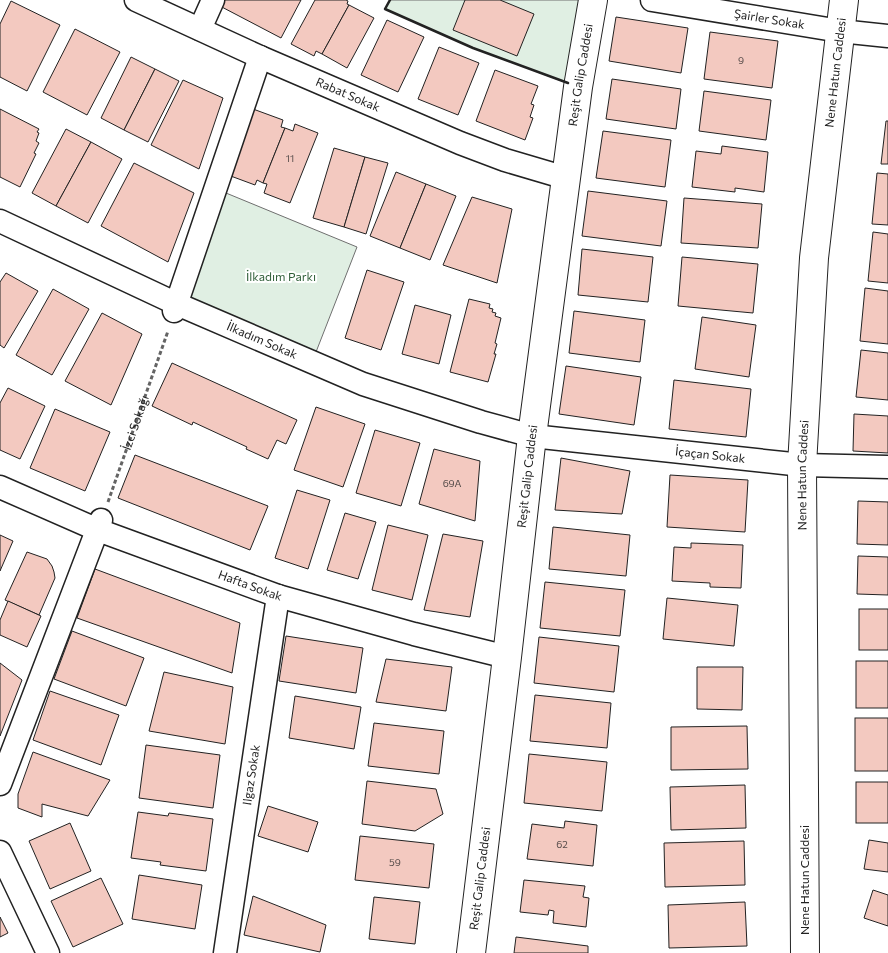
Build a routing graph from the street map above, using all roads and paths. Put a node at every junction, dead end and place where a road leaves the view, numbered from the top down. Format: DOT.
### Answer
graph roads {
  1 [pos="136,0"];
  2 [pos="213,0"];
  3 [pos="593,0"];
  4 [pos="652,0"];
  5 [pos="844,0"];
  6 [pos="200,29"];
  7 [pos="840,31"];
  8 [pos="888,36"];
  9 [pos="260,57"];
  10 [pos="566,178"];
  11 [pos="0,221"];
  12 [pos="176,307"];
  13 [pos="532,436"];
  14 [pos="802,465"];
  15 [pos="888,467"];
  16 [pos="0,487"];
  17 [pos="100,525"];
  18 [pos="278,596"];
  19 [pos="507,657"];
  20 [pos="0,784"];
  21 [pos="0,852"];
  22 [pos="47,953"];
  23 [pos="225,953"];
  24 [pos="471,953"];
  25 [pos="805,953"];
  1 -- 6 [label="street, Rabat Sokak"];
  2 -- 6 [label="street"];
  3 -- 10 [label="main road, Reşit Galip Caddesi"];
  4 -- 7 [label="street, Şairler Sokak"];
  5 -- 7 [label="main road, Nene Hatun Caddesi"];
  6 -- 9 [label="street, Rabat Sokak"];
  7 -- 8 [label="street, Şairler Sokak"];
  7 -- 14 [label="main road, Nene Hatun Caddesi"];
  9 -- 10 [label="street, Rabat Sokak"];
  9 -- 12 [label="street"];
  10 -- 13 [label="main road, Reşit Galip Caddesi"];
  11 -- 12 [label="street, İlkadım Sokak"];
  12 -- 13 [label="street, İlkadım Sokak"];
  12 -- 17 [label="path, İzci Sokağı"];
  13 -- 14 [label="street, İçaçan Sokak"];
  13 -- 19 [label="main road, Reşit Galip Caddesi"];
  14 -- 15 [label="street, İçaçan Sokak"];
  14 -- 25 [label="main road, Nene Hatun Caddesi"];
  16 -- 17 [label="street, Hafta Sokak"];
  17 -- 18 [label="street, Hafta Sokak"];
  17 -- 20 [label="street"];
  18 -- 19 [label="street, Hafta Sokak"];
  18 -- 23 [label="street, Ilgaz Sokak"];
  19 -- 24 [label="main road, Reşit Galip Caddesi"];
  21 -- 22 [label="street"];
}
